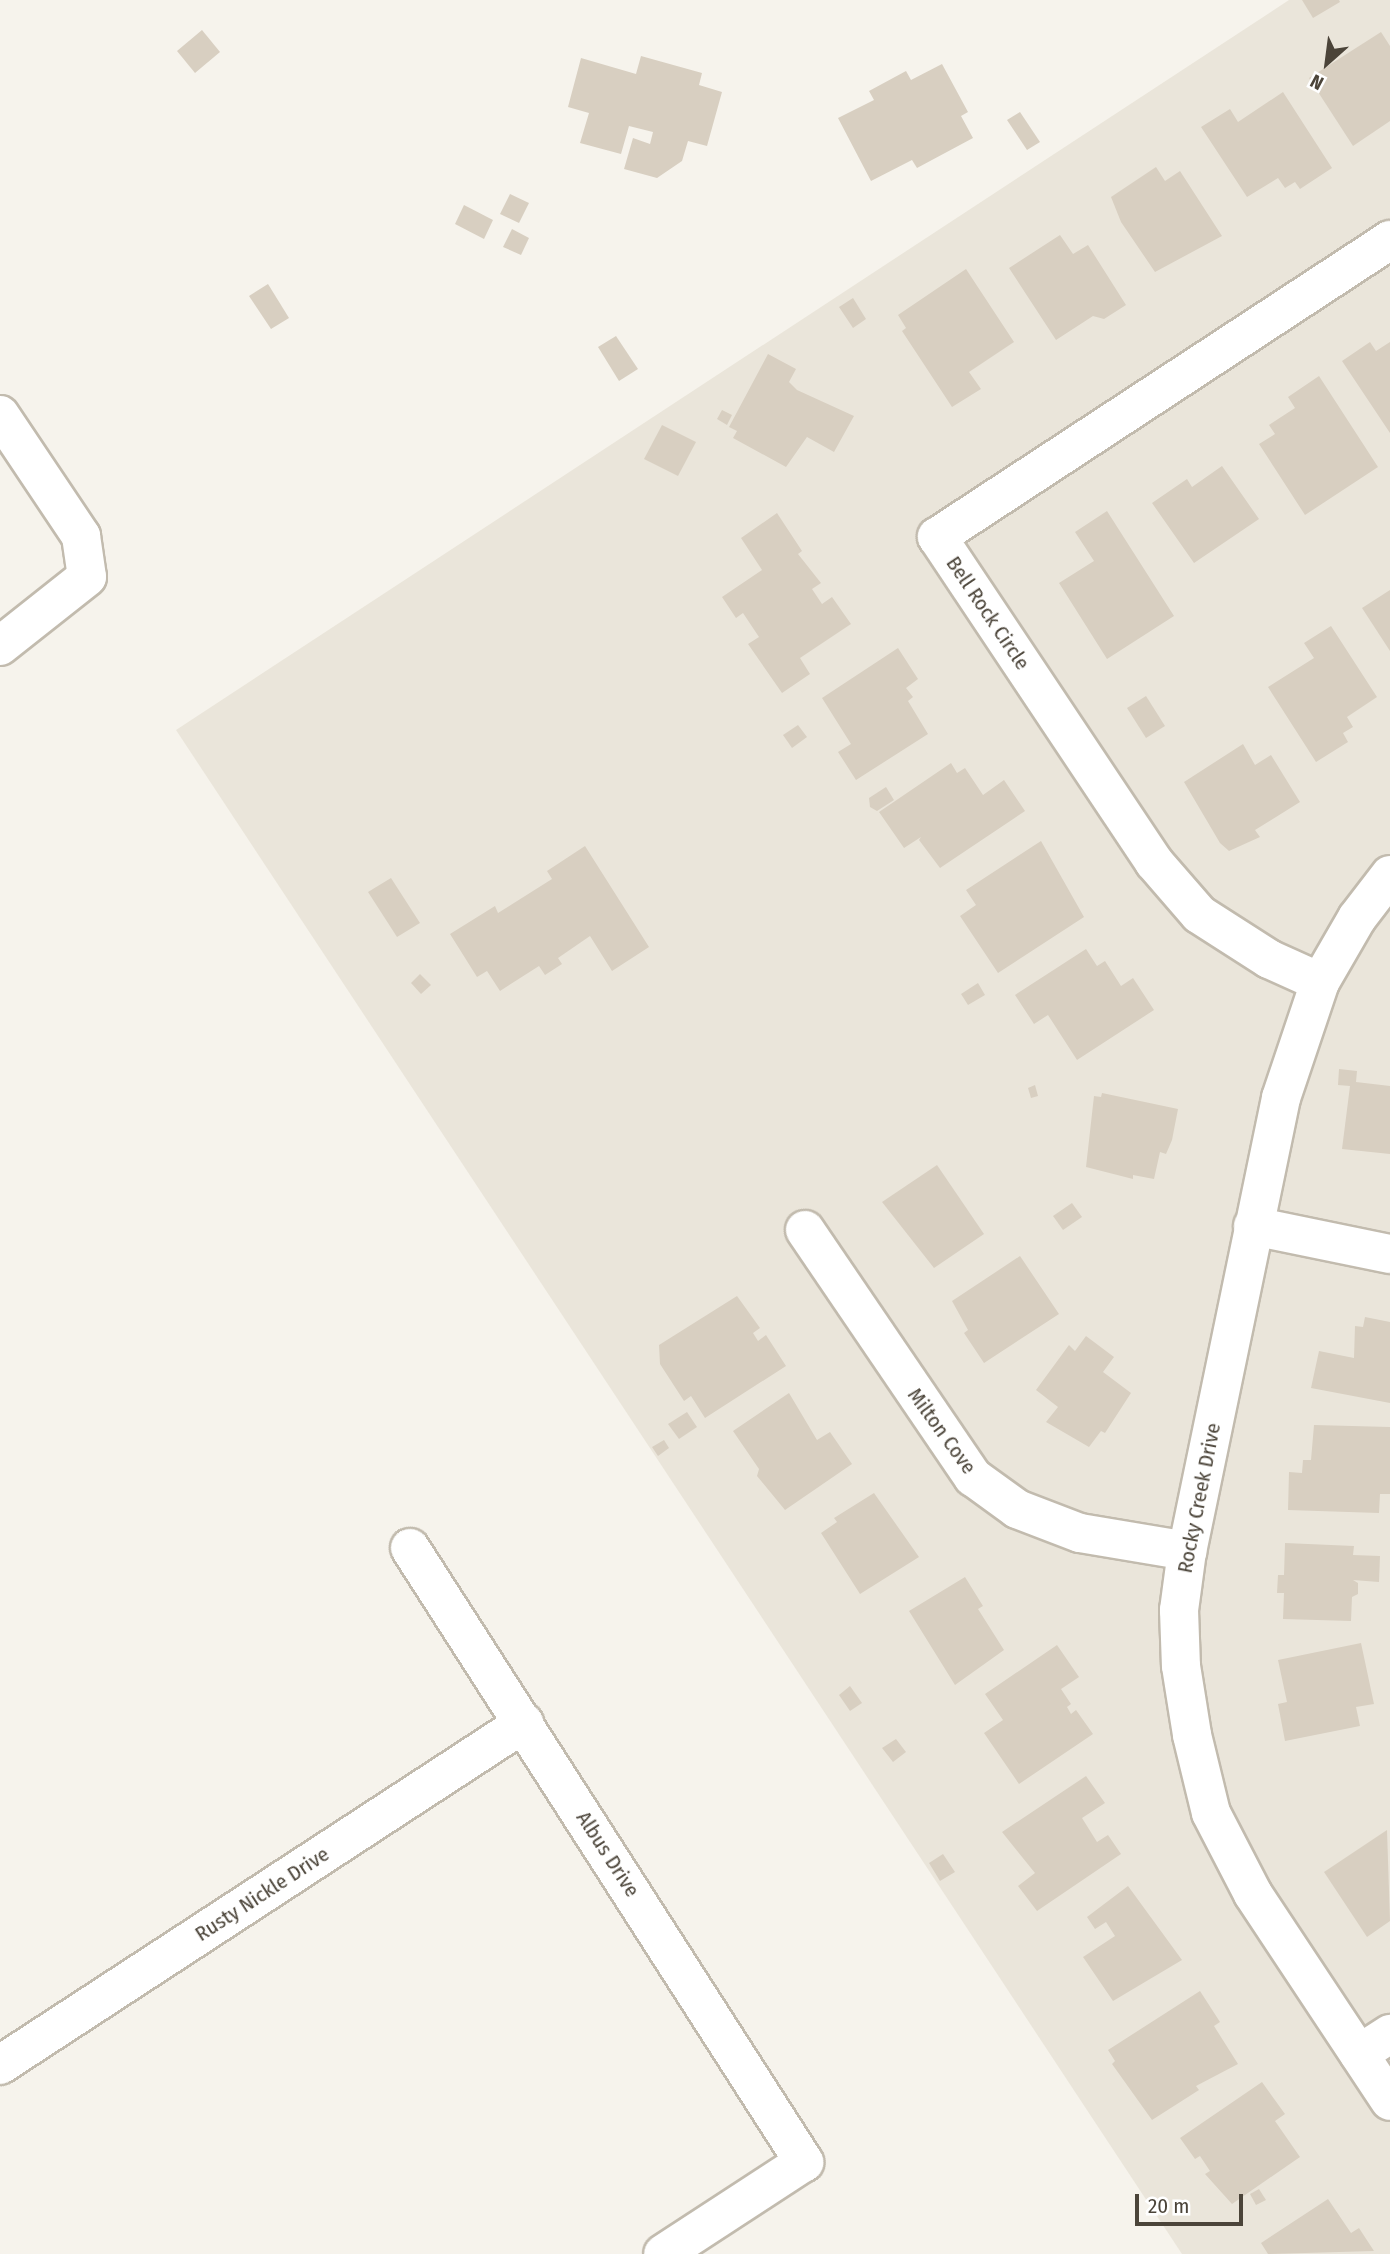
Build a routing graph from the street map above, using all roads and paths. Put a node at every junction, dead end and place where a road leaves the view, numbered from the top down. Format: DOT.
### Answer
graph roads {
  1 [pos="1390,240"];
  2 [pos="0,415"];
  3 [pos="0,646"];
  4 [pos="1390,875"];
  5 [pos="1320,982"];
  6 [pos="1253,1226"];
  7 [pos="805,1230"];
  8 [pos="1390,1254"];
  9 [pos="410,1548"];
  10 [pos="1187,1551"];
  11 [pos="524,1723"];
  12 [pos="1375,2044"];
  13 [pos="0,2065"];
  14 [pos="1390,2101"];
  15 [pos="663,2254"];
  1 -- 5 [label="street, Bell Rock Circle"];
  2 -- 3 [label="street"];
  4 -- 5 [label="street, Rocky Creek Drive"];
  5 -- 6 [label="street, Rocky Creek Drive"];
  6 -- 8 [label="street"];
  6 -- 10 [label="street, Rocky Creek Drive"];
  7 -- 10 [label="street, Milton Cove"];
  9 -- 11 [label="street, Albus Drive"];
  10 -- 12 [label="street, Rocky Creek Drive"];
  11 -- 13 [label="street, Rusty Nickle Drive"];
  11 -- 15 [label="street, Albus Drive"];
  12 -- 14 [label="street, Rocky Creek Drive"];
}
